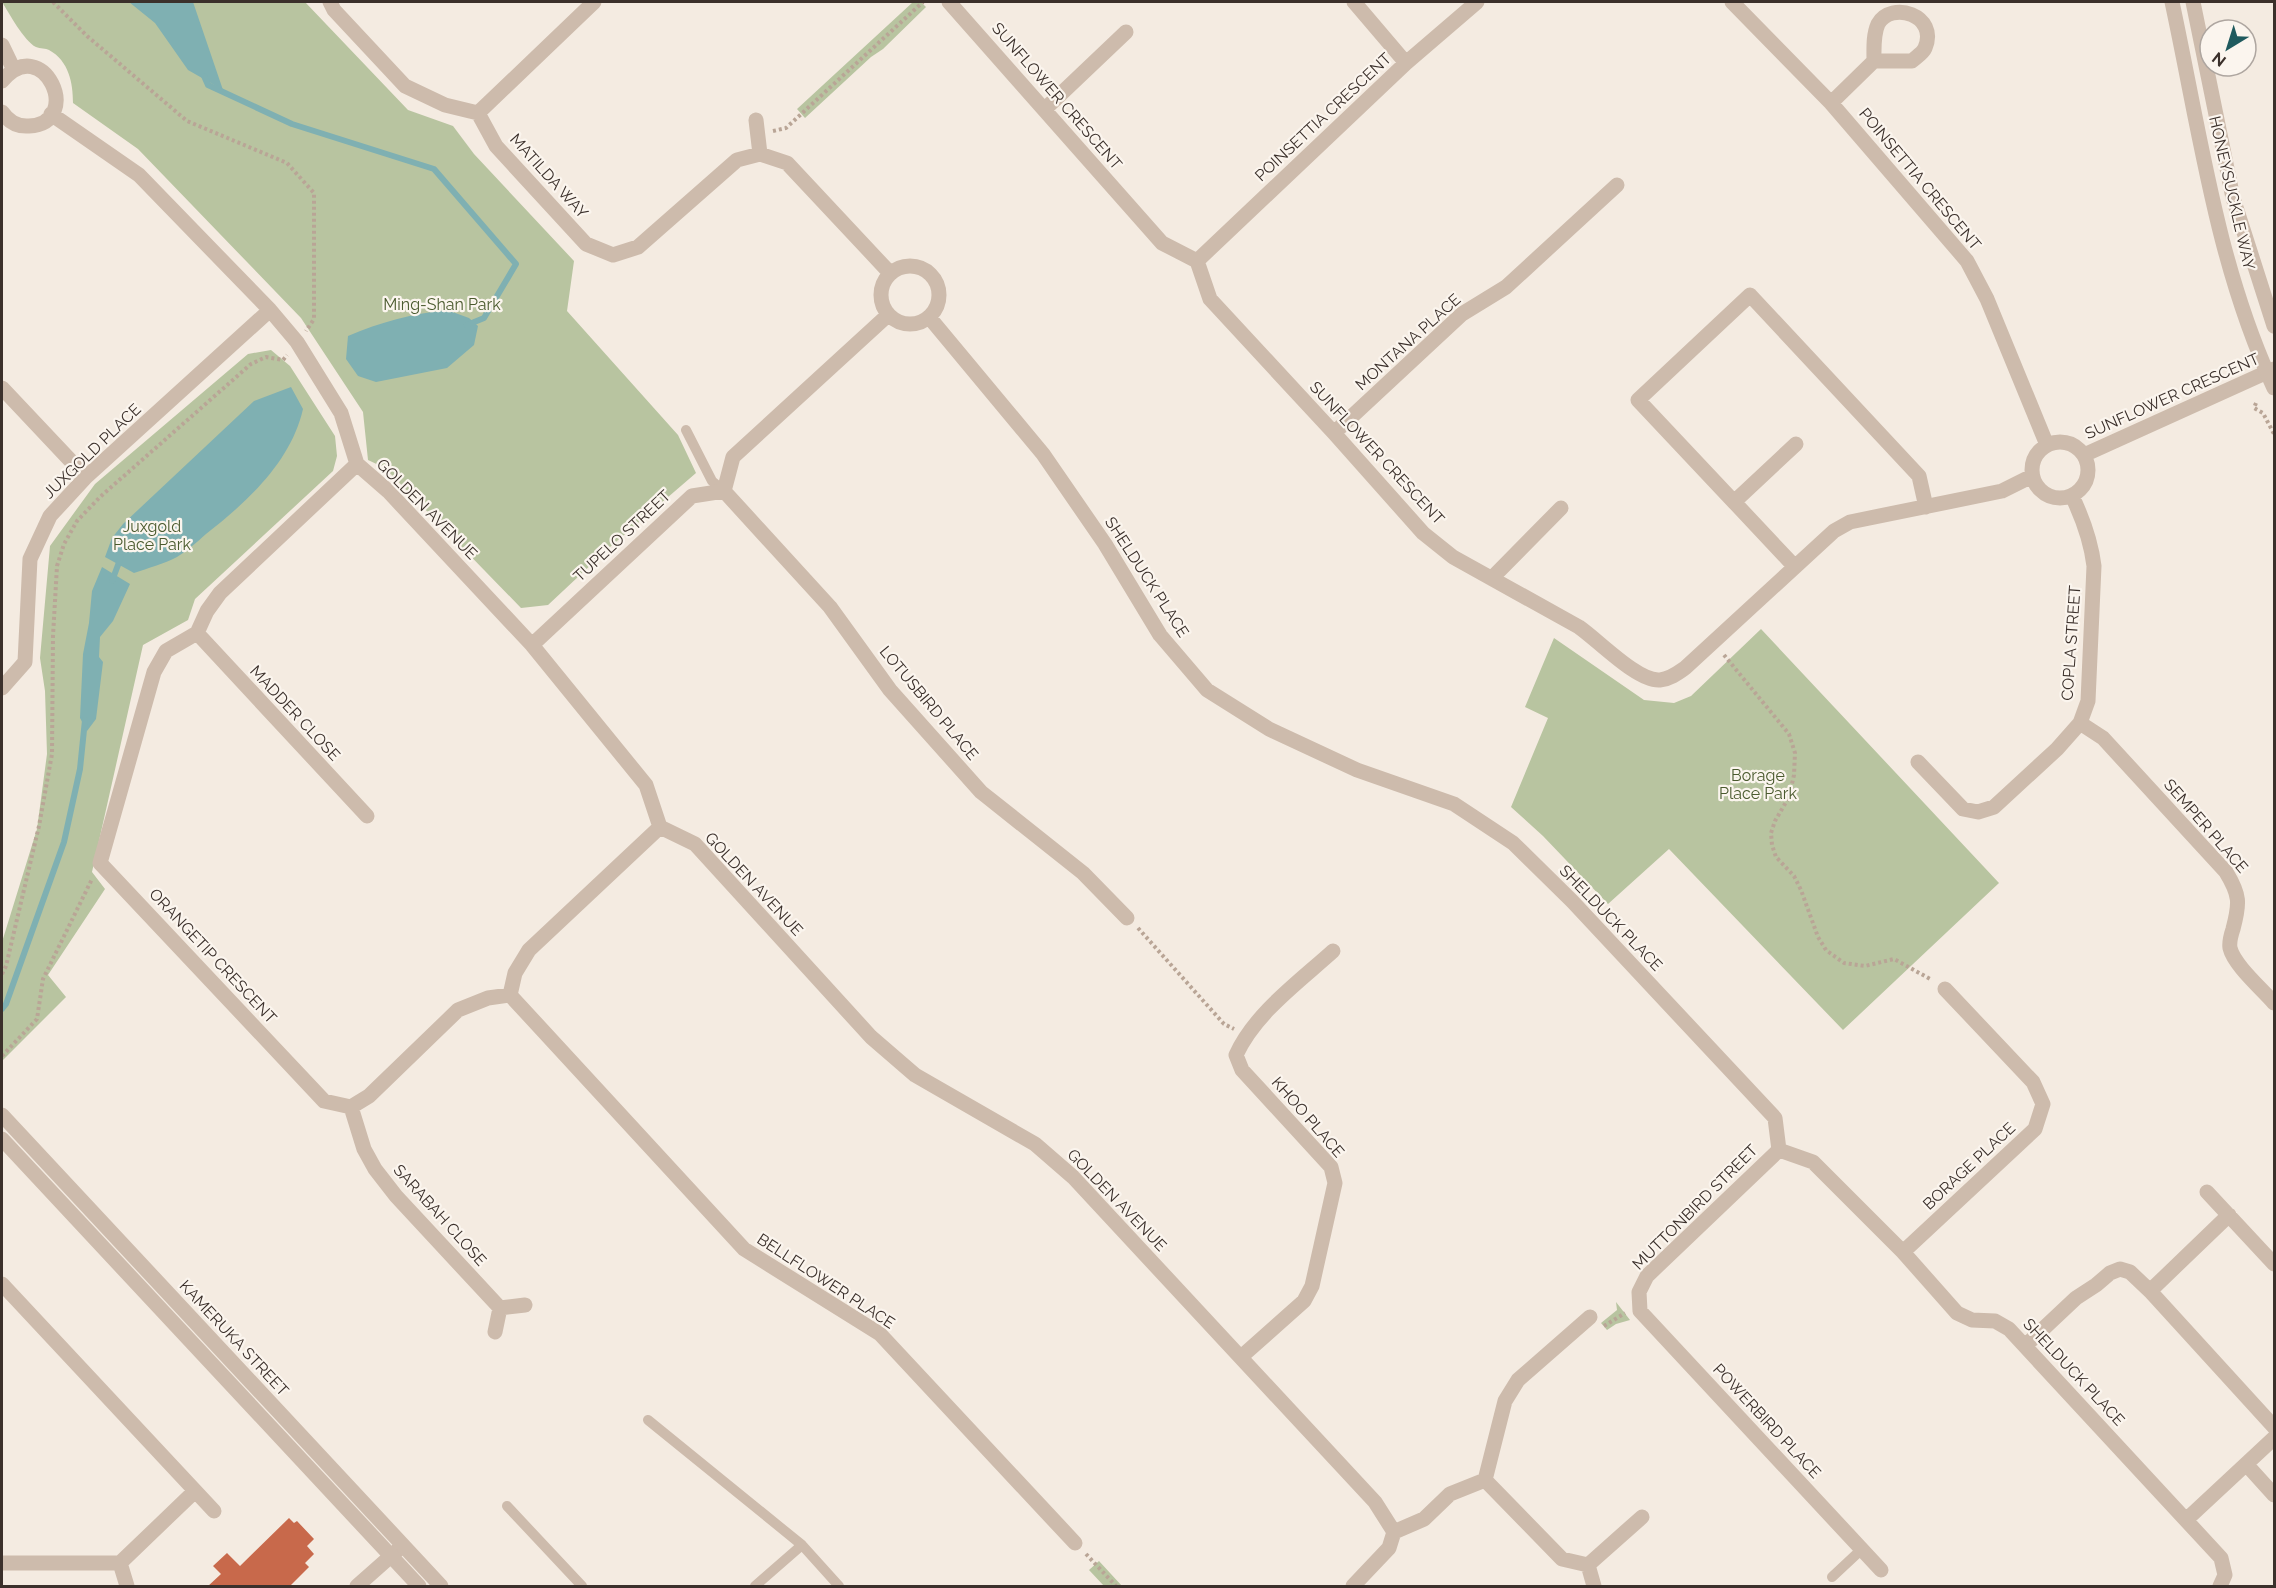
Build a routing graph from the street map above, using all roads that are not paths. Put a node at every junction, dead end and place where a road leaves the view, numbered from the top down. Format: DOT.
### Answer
graph roads {
  1 [pos="330,2"];
  2 [pos="594,2"];
  3 [pos="949,2"];
  4 [pos="1354,2"];
  5 [pos="1477,2"];
  6 [pos="1732,2"];
  7 [pos="2172,2"];
  8 [pos="2193,2"];
  9 [pos="1126,32"];
  10 [pos="2,45"];
  11 [pos="1874,61"];
  12 [pos="1406,63"];
  13 [pos="14,70"];
  14 [pos="2,81"];
  15 [pos="1831,103"];
  16 [pos="1045,109"];
  17 [pos="2,112"];
  18 [pos="478,112"];
  19 [pos="51,114"];
  20 [pos="756,120"];
  21 [pos="760,154"];
  22 [pos="1617,185"];
  23 [pos="1197,261"];
  24 [pos="890,273"];
  25 [pos="270,310"];
  26 [pos="888,315"];
  27 [pos="929,317"];
  28 [pos="2274,326"];
  29 [pos="2271,371"];
  30 [pos="2,388"];
  31 [pos="2274,388"];
  32 [pos="686,430"];
  33 [pos="1334,433"];
  34 [pos="1796,444"];
  35 [pos="2047,445"];
  36 [pos="2084,456"];
  37 [pos="357,464"];
  38 [pos="2032,476"];
  39 [pos="86,477"];
  40 [pos="724,491"];
  41 [pos="2072,496"];
  42 [pos="1734,502"];
  43 [pos="1926,507"];
  44 [pos="1561,508"];
  45 [pos="1795,567"];
  46 [pos="1492,578"];
  47 [pos="197,633"];
  48 [pos="532,645"];
  49 [pos="2,688"];
  50 [pos="2080,723"];
  51 [pos="1918,762"];
  52 [pos="367,816"];
  53 [pos="660,826"];
  54 [pos="1127,918"];
  55 [pos="1333,951"];
  56 [pos="1945,989"];
  57 [pos="510,995"];
  58 [pos="2274,1003"];
  59 [pos="351,1107"];
  60 [pos="2,1115"];
  61 [pos="2,1139"];
  62 [pos="1779,1150"];
  63 [pos="2207,1192"];
  64 [pos="2229,1215"];
  65 [pos="1902,1252"];
  66 [pos="2274,1264"];
  67 [pos="2,1284"];
  68 [pos="2150,1291"];
  69 [pos="525,1305"];
  70 [pos="500,1308"];
  71 [pos="1640,1311"];
  72 [pos="1590,1317"];
  73 [pos="495,1332"];
  74 [pos="2025,1346"];
  75 [pos="1241,1357"];
  76 [pos="648,1420"];
  77 [pos="2274,1427"];
  78 [pos="2274,1438"];
  79 [pos="2246,1464"];
  80 [pos="1485,1480"];
  81 [pos="195,1491"];
  82 [pos="2274,1495"];
  83 [pos="507,1506"];
  84 [pos="214,1511"];
  85 [pos="1642,1517"];
  86 [pos="2186,1520"];
  87 [pos="1394,1532"];
  88 [pos="1075,1543"];
  89 [pos="802,1545"];
  90 [pos="403,1546"];
  91 [pos="1862,1549"];
  92 [pos="391,1556"];
  93 [pos="2,1563"];
  94 [pos="120,1563"];
  95 [pos="1588,1565"];
  96 [pos="1881,1570"];
  97 [pos="1832,1577"];
  98 [pos="127,1587"];
  99 [pos="357,1587"];
  100 [pos="419,1587"];
  101 [pos="441,1587"];
  102 [pos="582,1587"];
  103 [pos="755,1587"];
  104 [pos="839,1587"];
  105 [pos="1353,1587"];
  106 [pos="1594,1587"];
  107 [pos="2220,1587"];
  1 -- 18 [label="street"];
  2 -- 18 [label="street"];
  3 -- 16 [label="street, SUNFLOWER CRESCENT"];
  4 -- 12 [label="street"];
  5 -- 12 [label="street, POINSETTIA CRESCENT"];
  6 -- 15 [label="street, POINSETTIA CRESCENT"];
  7 -- 29 [label="street, HONEYSUCKLE WAY"];
  8 -- 28 [label="street, HONEYSUCKLE WAY"];
  9 -- 16 [label="street"];
  10 -- 13 [label="street"];
  11 -- 15 [label="street"];
  12 -- 23 [label="street, POINSETTIA CRESCENT"];
  13 -- 14 [label="street"];
  13 -- 19 [label="street"];
  15 -- 35 [label="street, POINSETTIA CRESCENT"];
  16 -- 23 [label="street, SUNFLOWER CRESCENT"];
  17 -- 19 [label="street"];
  18 -- 21 [label="street, MATILDA WAY"];
  19 -- 25 [label="street, GOLDEN AVENUE"];
  20 -- 21 [label="street"];
  21 -- 24 [label="street"];
  22 -- 33 [label="street, MONTANA PLACE"];
  23 -- 33 [label="street, SUNFLOWER CRESCENT"];
  24 -- 26 [label="street"];
  24 -- 27 [label="street"];
  25 -- 37 [label="street, GOLDEN AVENUE"];
  25 -- 39 [label="street, JUXGOLD PLACE"];
  26 -- 27 [label="street"];
  26 -- 40 [label="street"];
  27 -- 62 [label="street, SHELDUCK PLACE"];
  29 -- 31 [label="street, HONEYSUCKLE WAY"];
  29 -- 36 [label="street, SUNFLOWER CRESCENT"];
  30 -- 39 [label="street"];
  32 -- 40 [label="lane"];
  33 -- 46 [label="street, SUNFLOWER CRESCENT"];
  34 -- 42 [label="street"];
  35 -- 36 [label="street"];
  35 -- 38 [label="street"];
  36 -- 41 [label="street"];
  37 -- 47 [label="street"];
  37 -- 48 [label="street, GOLDEN AVENUE"];
  38 -- 41 [label="street"];
  38 -- 43 [label="street, SUNFLOWER CRESCENT"];
  39 -- 49 [label="street, JUXGOLD PLACE"];
  40 -- 48 [label="street, TUPELO STREET"];
  40 -- 54 [label="street, LOTUSBIRD PLACE"];
  41 -- 50 [label="street, COPLA STREET"];
  42 -- 43 [label="street"];
  42 -- 45 [label="street"];
  43 -- 45 [label="street, SUNFLOWER CRESCENT"];
  44 -- 46 [label="street"];
  45 -- 46 [label="street, SUNFLOWER CRESCENT"];
  47 -- 52 [label="street, MADDER CLOSE"];
  47 -- 59 [label="street, ORANGETIP CRESCENT"];
  48 -- 53 [label="street, GOLDEN AVENUE"];
  50 -- 51 [label="street, COPLA STREET"];
  50 -- 58 [label="street, SEMPER PLACE"];
  53 -- 57 [label="street"];
  53 -- 75 [label="street, GOLDEN AVENUE"];
  55 -- 75 [label="street, KHOO PLACE"];
  56 -- 65 [label="street, BORAGE PLACE"];
  57 -- 59 [label="street"];
  57 -- 88 [label="street, BELLFLOWER PLACE"];
  59 -- 70 [label="street, SARABAH CLOSE"];
  60 -- 90 [label="street, KAMERUKA STREET"];
  61 -- 92 [label="street"];
  62 -- 65 [label="street, SHELDUCK PLACE"];
  62 -- 71 [label="street, MUTTONBIRD STREET"];
  63 -- 64 [label="street"];
  64 -- 66 [label="street"];
  64 -- 68 [label="street"];
  65 -- 74 [label="street, SHELDUCK PLACE"];
  67 -- 81 [label="street"];
  68 -- 74 [label="street"];
  68 -- 77 [label="street"];
  69 -- 70 [label="street"];
  70 -- 73 [label="street"];
  71 -- 91 [label="street, POWERBIRD PLACE"];
  72 -- 80 [label="street"];
  74 -- 86 [label="street, SHELDUCK PLACE"];
  75 -- 87 [label="street, GOLDEN AVENUE"];
  76 -- 89 [label="lane"];
  78 -- 79 [label="street"];
  79 -- 82 [label="street"];
  79 -- 86 [label="street"];
  80 -- 87 [label="street"];
  80 -- 95 [label="street"];
  81 -- 84 [label="street"];
  81 -- 94 [label="street"];
  83 -- 102 [label="lane"];
  85 -- 95 [label="street"];
  86 -- 107 [label="street, SHELDUCK PLACE"];
  87 -- 105 [label="street"];
  89 -- 103 [label="lane"];
  89 -- 104 [label="lane"];
  90 -- 92 [label="street"];
  90 -- 101 [label="street, KAMERUKA STREET"];
  91 -- 96 [label="street, POWERBIRD PLACE"];
  91 -- 97 [label="lane"];
  92 -- 99 [label="street"];
  92 -- 100 [label="street"];
  93 -- 94 [label="street"];
  94 -- 98 [label="street"];
  95 -- 106 [label="street"];
}
